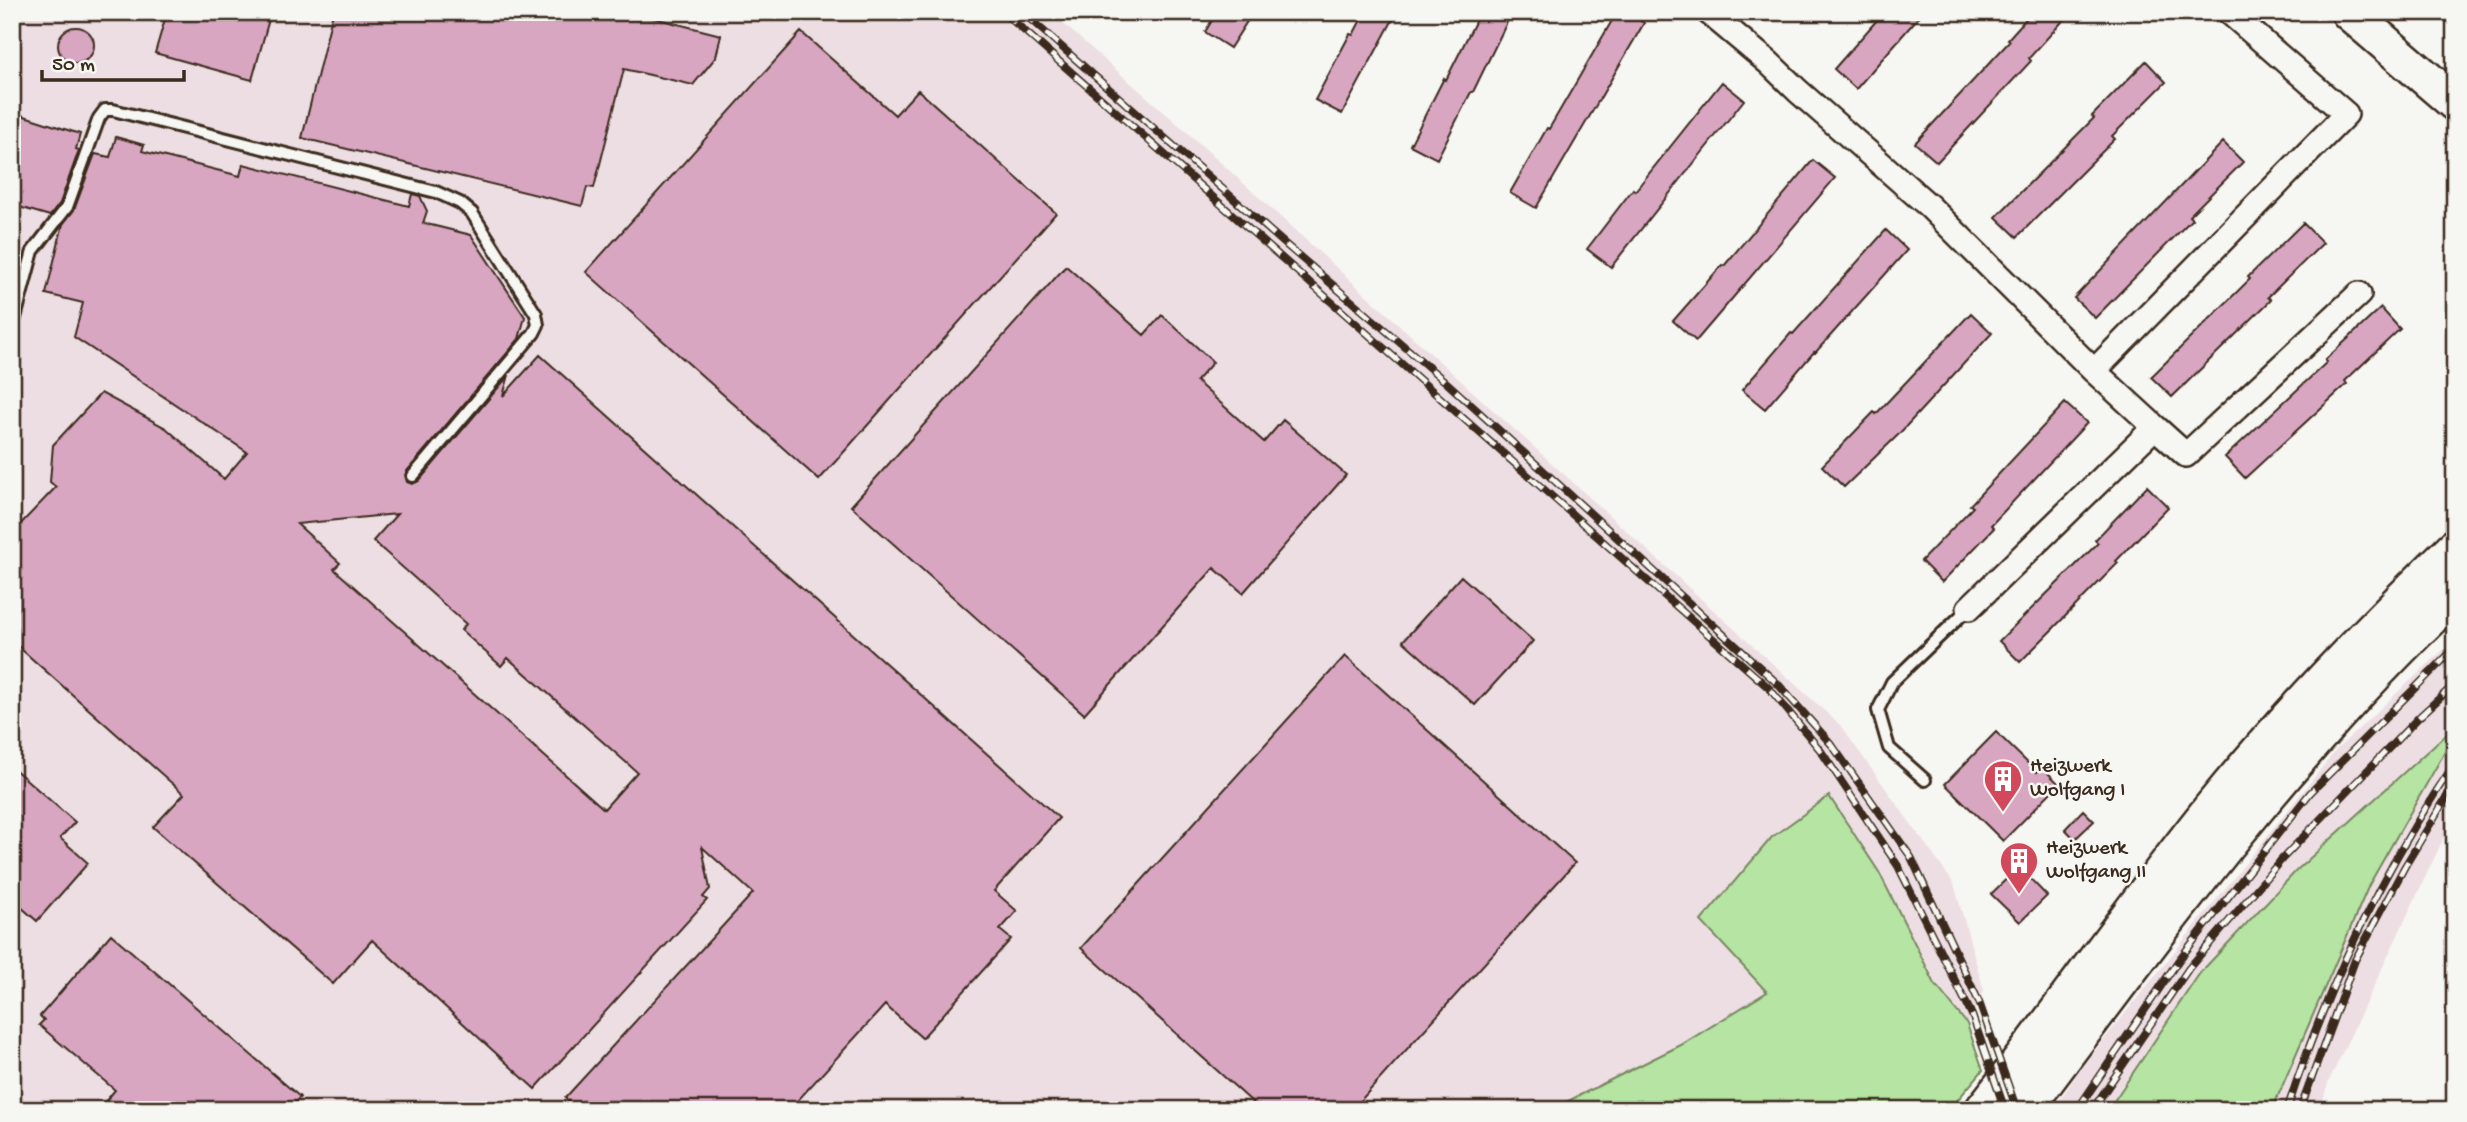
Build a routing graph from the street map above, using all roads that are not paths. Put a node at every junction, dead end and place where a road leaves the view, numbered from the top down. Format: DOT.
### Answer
graph roads {
  1 [pos="1708,12"];
  2 [pos="2229,12"];
  3 [pos="2349,12"];
  4 [pos="2455,103"];
  5 [pos="2359,294"];
  6 [pos="15,318"];
  7 [pos="2094,371"];
  8 [pos="2155,427"];
  9 [pos="413,476"];
  10 [pos="2455,548"];
  11 [pos="2455,593"];
  12 [pos="1969,608"];
  13 [pos="1925,779"];
  14 [pos="1984,1110"];
  15 [pos="2023,1110"];
  1 -- 7 [label="street"];
  2 -- 7 [label="street"];
  3 -- 4 [label="main road"];
  5 -- 8 [label="street"];
  6 -- 9 [label="lane"];
  7 -- 8 [label="street"];
  8 -- 12 [label="street"];
  10 -- 14 [label="highway"];
  11 -- 15 [label="highway"];
  12 -- 13 [label="lane"];
}
